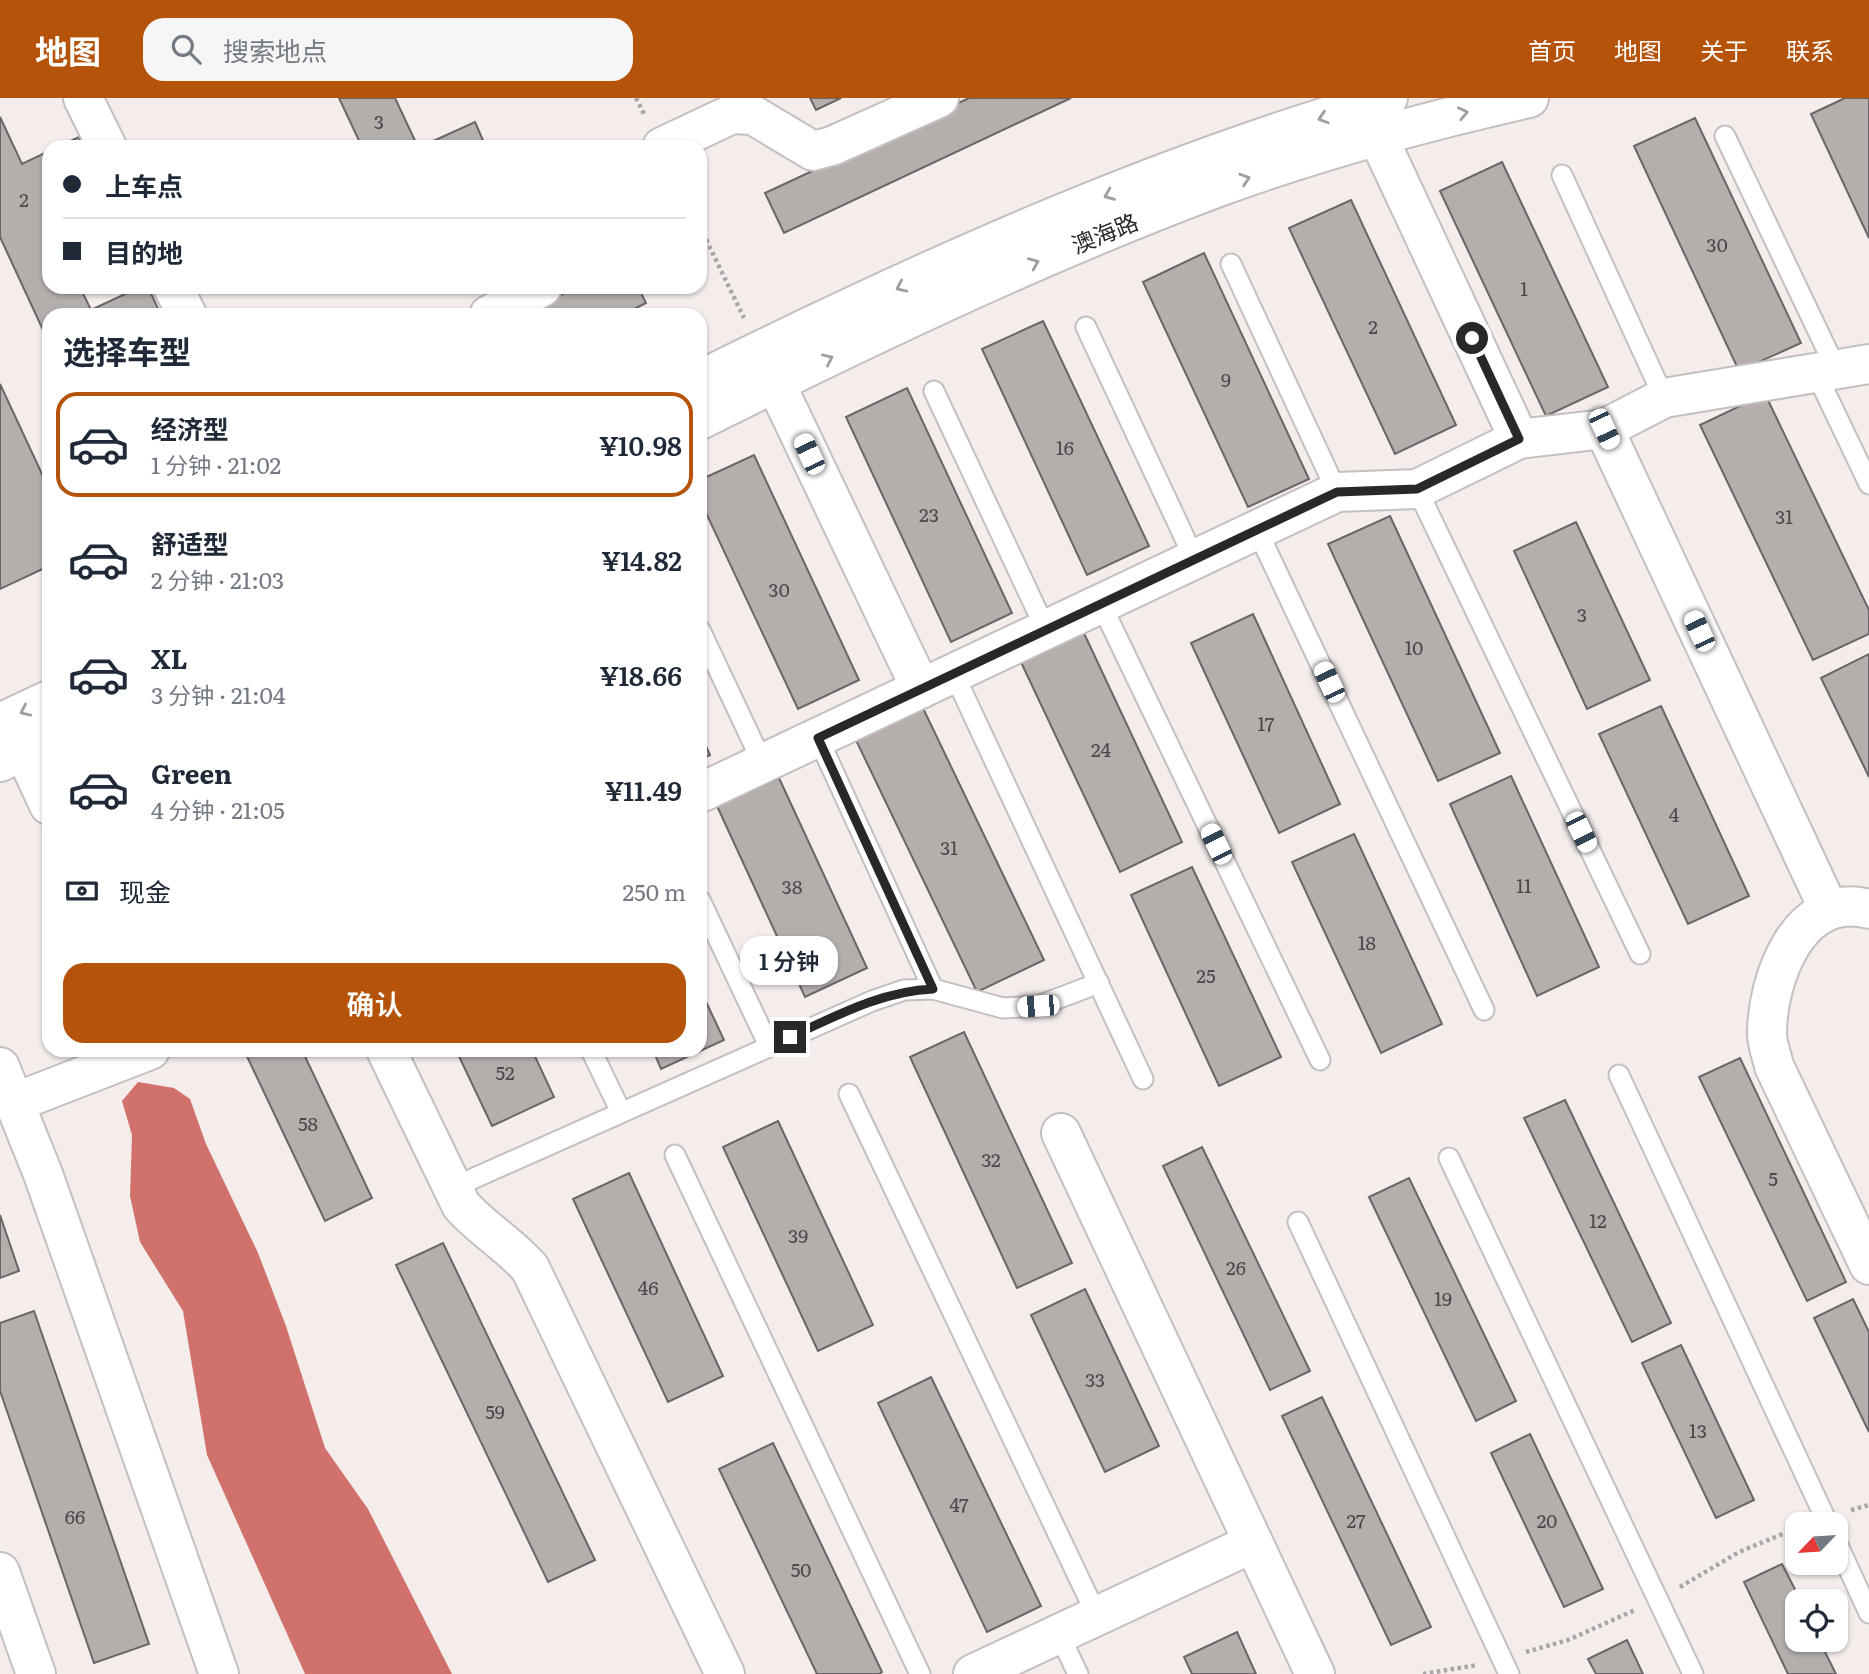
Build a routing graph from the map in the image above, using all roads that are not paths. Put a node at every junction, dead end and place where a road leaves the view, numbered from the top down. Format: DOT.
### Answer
graph roads {
  1 [pos="83,98"];
  2 [pos="939,98"];
  3 [pos="1388,98"];
  4 [pos="1530,98"];
  5 [pos="1725,136"];
  6 [pos="1378,137"];
  7 [pos="104,140"];
  8 [pos="677,140"];
  9 [pos="1562,175"];
  10 [pos="1231,264"];
  11 [pos="528,294"];
  12 [pos="502,308"];
  13 [pos="1086,327"];
  14 [pos="768,367"];
  15 [pos="1840,369"];
  16 [pos="707,379"];
  17 [pos="934,391"];
  18 [pos="1664,398"];
  19 [pos="707,415"];
  20 [pos="1604,429"];
  21 [pos="1519,439"];
  22 [pos="1869,484"];
  23 [pos="1417,489"];
  24 [pos="1337,492"];
  25 [pos="1258,530"];
  26 [pos="1195,560"];
  27 [pos="1101,604"];
  28 [pos="1046,630"];
  29 [pos="707,645"];
  30 [pos="937,682"];
  31 [pos="42,710"];
  32 [pos="818,738"];
  33 [pos="18,744"];
  34 [pos="763,764"];
  35 [pos="707,790"];
  36 [pos="42,791"];
  37 [pos="1869,909"];
  38 [pos="1829,910"];
  39 [pos="707,915"];
  40 [pos="1640,954"];
  41 [pos="1099,983"];
  42 [pos="933,989"];
  43 [pos="1484,1010"];
  44 [pos="769,1046"];
  45 [pos="132,1057"];
  46 [pos="389,1057"];
  47 [pos="594,1057"];
  48 [pos="1320,1060"];
  49 [pos="0,1067"];
  50 [pos="1619,1075"];
  51 [pos="1143,1079"];
  52 [pos="849,1094"];
  53 [pos="16,1102"];
  54 [pos="621,1112"];
  55 [pos="1061,1133"];
  56 [pos="675,1156"];
  57 [pos="1449,1158"];
  58 [pos="452,1188"];
  59 [pos="1298,1222"];
  60 [pos="1869,1265"];
  61 [pos="1822,1512"];
  62 [pos="1253,1543"];
  63 [pos="1848,1567"];
  64 [pos="0,1572"];
  65 [pos="1869,1613"];
  66 [pos="1097,1616"];
  67 [pos="1059,1634"];
  68 [pos="1506,1666"];
  69 [pos="36,1674"];
  70 [pos="219,1674"];
  71 [pos="725,1674"];
  72 [pos="920,1674"];
  73 [pos="973,1674"];
  74 [pos="1078,1674"];
  75 [pos="1315,1674"];
  76 [pos="1693,1674"];
  1 -- 7 [label="street"];
  2 -- 8 [label="street"];
  3 -- 14 [label="street, 澳海路, one-way"];
  6 -- 4 [label="street, 澳海路, one-way"];
  5 -- 15 [label="lane"];
  14 -- 6 [label="street, 澳海路, one-way"];
  6 -- 21 [label="street"];
  9 -- 18 [label="lane"];
  10 -- 24 [label="lane"];
  11 -- 12 [label="street"];
  13 -- 26 [label="lane"];
  14 -- 16 [label="street, 澳海路"];
  14 -- 19 [label="street, 澳海路"];
  14 -- 30 [label="street"];
  15 -- 18 [label="street"];
  15 -- 22 [label="lane"];
  17 -- 28 [label="lane"];
  18 -- 20 [label="street"];
  20 -- 21 [label="street"];
  20 -- 38 [label="street"];
  21 -- 23 [label="street"];
  23 -- 24 [label="street"];
  23 -- 40 [label="lane"];
  24 -- 25 [label="street"];
  25 -- 26 [label="street"];
  25 -- 43 [label="lane"];
  26 -- 27 [label="street"];
  27 -- 28 [label="street"];
  27 -- 48 [label="lane"];
  28 -- 30 [label="street"];
  29 -- 34 [label="lane"];
  30 -- 32 [label="street"];
  30 -- 41 [label="lane"];
  31 -- 33 [label="street, one-way"];
  32 -- 34 [label="street"];
  32 -- 42 [label="lane"];
  33 -- 36 [label="street"];
  34 -- 35 [label="street"];
  37 -- 38 [label="street"];
  38 -- 60 [label="street"];
  39 -- 44 [label="lane"];
  41 -- 42 [label="lane"];
  41 -- 51 [label="lane"];
  42 -- 44 [label="lane"];
  44 -- 54 [label="lane"];
  45 -- 53 [label="street"];
  46 -- 58 [label="street"];
  47 -- 54 [label="lane"];
  49 -- 53 [label="street"];
  50 -- 61 [label="lane"];
  52 -- 66 [label="lane"];
  53 -- 70 [label="street"];
  54 -- 58 [label="lane"];
  55 -- 62 [label="street"];
  56 -- 72 [label="lane"];
  57 -- 76 [label="lane"];
  58 -- 71 [label="street"];
  59 -- 68 [label="lane"];
  62 -- 66 [label="street"];
  62 -- 75 [label="street"];
  63 -- 65 [label="lane"];
  64 -- 69 [label="street"];
  66 -- 67 [label="street"];
  67 -- 73 [label="street"];
  67 -- 74 [label="lane"];
}
